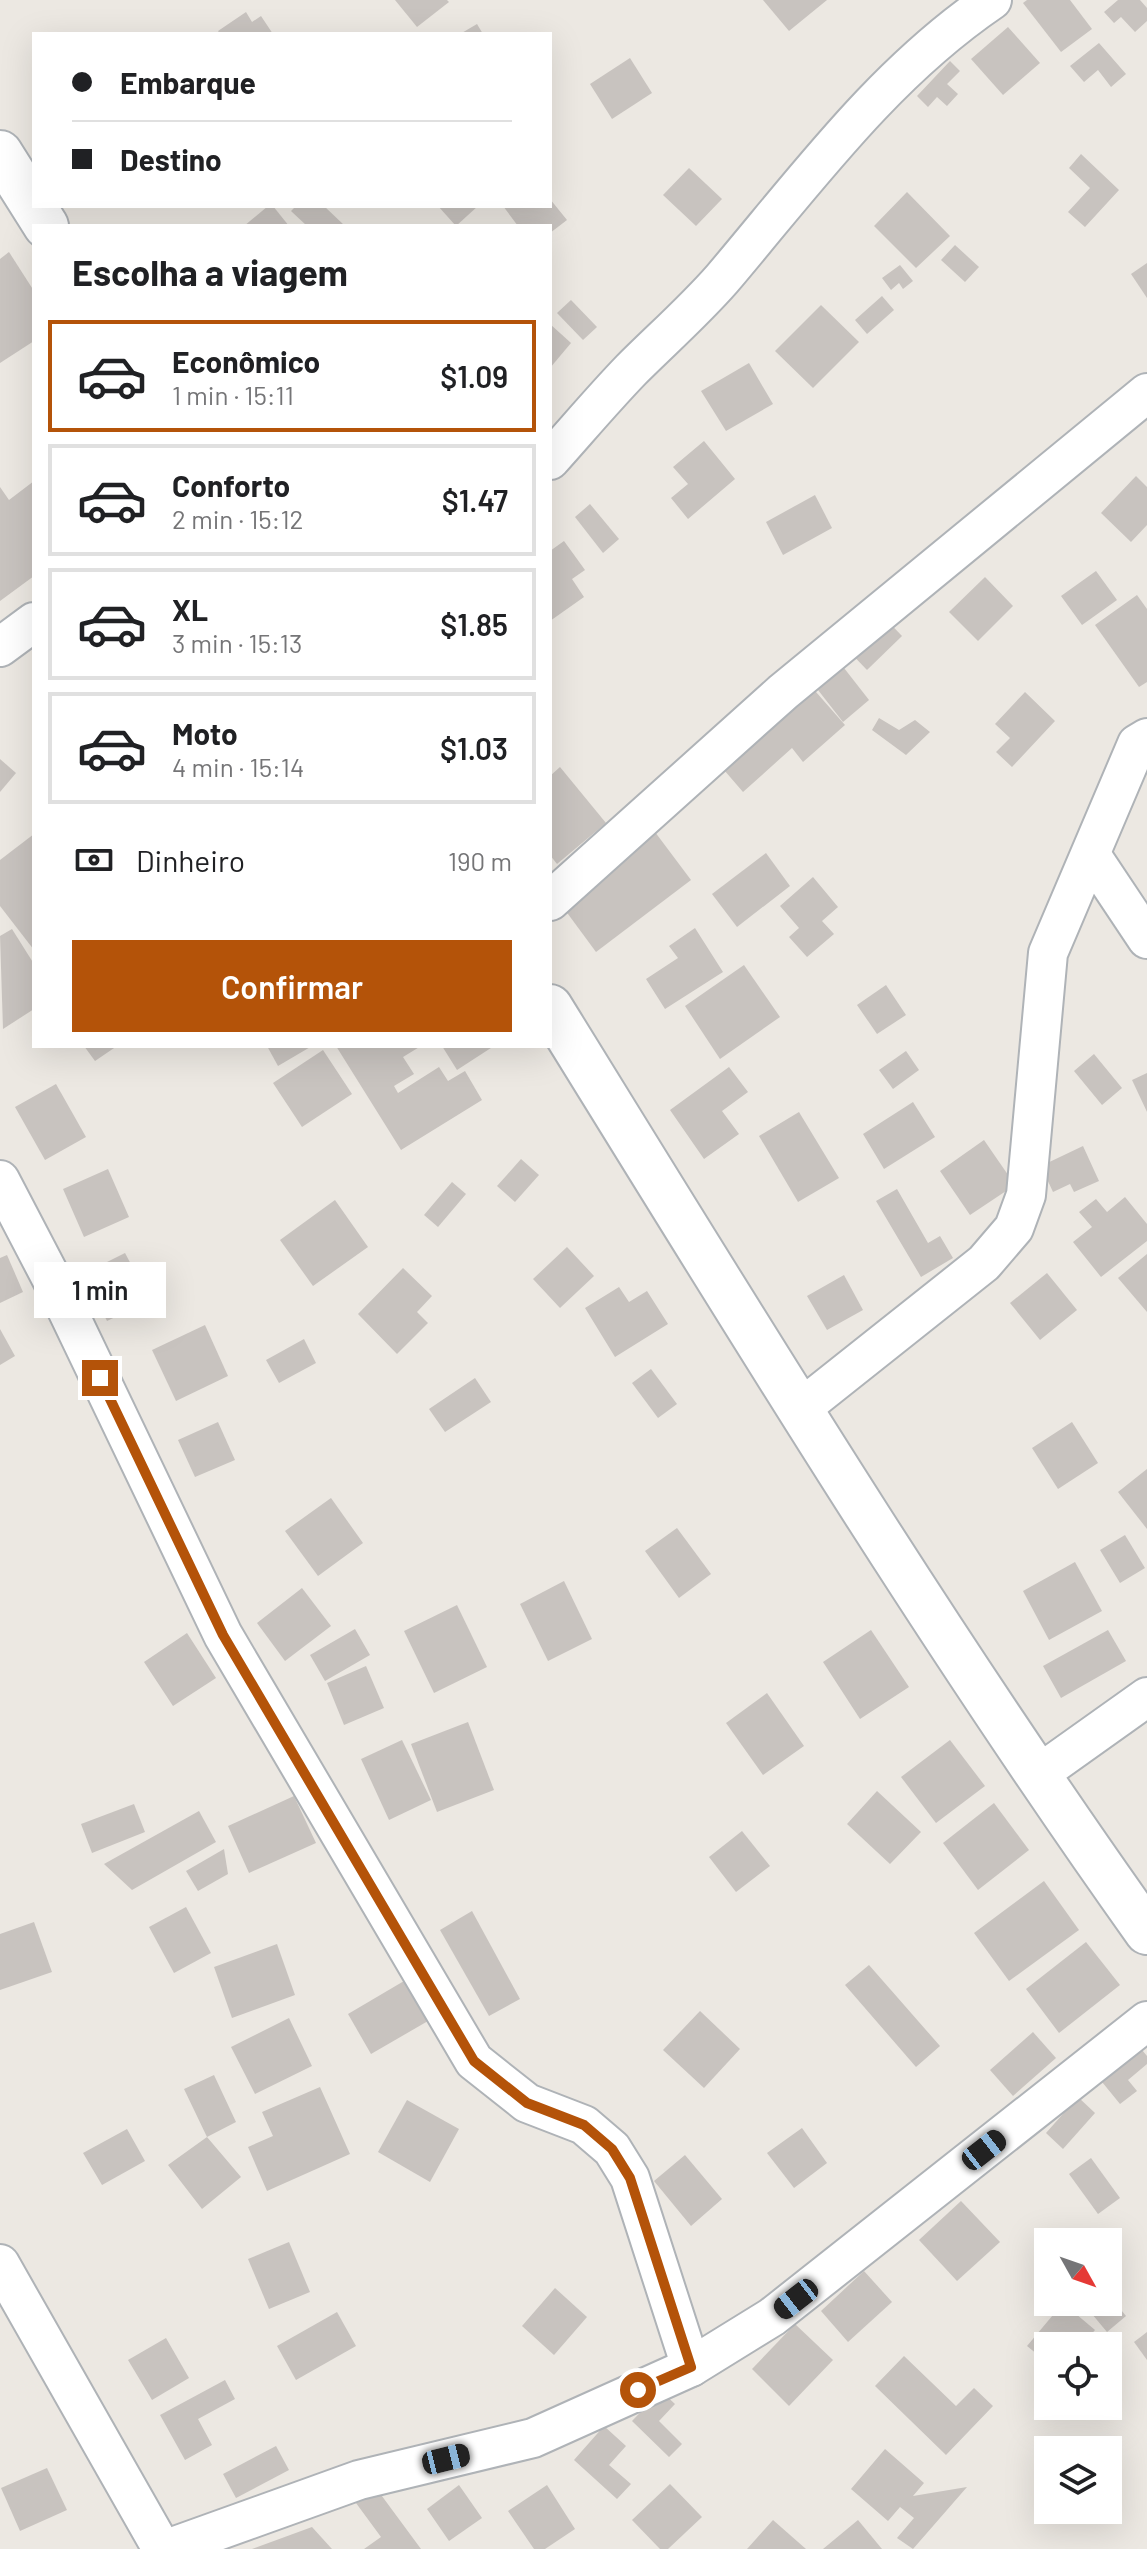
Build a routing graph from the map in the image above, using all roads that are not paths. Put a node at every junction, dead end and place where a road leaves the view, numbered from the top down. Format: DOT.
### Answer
graph roads {
  1 [pos="992,0"];
  2 [pos="0,153"];
  3 [pos="32,204"];
  4 [pos="1147,393"];
  5 [pos="552,458"];
  6 [pos="32,623"];
  7 [pos="0,647"];
  8 [pos="1147,738"];
  9 [pos="1091,855"];
  10 [pos="552,899"];
  11 [pos="1147,939"];
  12 [pos="552,1010"];
  13 [pos="0,1180"];
  14 [pos="799,1410"];
  15 [pos="1147,1697"];
  16 [pos="1036,1776"];
  17 [pos="1147,1932"];
  18 [pos="1147,2021"];
  19 [pos="0,2264"];
  20 [pos="691,2367"];
  21 [pos="164,2549"];
  1 -- 5 [label="street"];
  2 -- 3 [label="street"];
  4 -- 10 [label="street"];
  6 -- 7 [label="street"];
  8 -- 9 [label="street"];
  9 -- 11 [label="street"];
  9 -- 14 [label="street"];
  12 -- 14 [label="street"];
  13 -- 20 [label="street"];
  14 -- 16 [label="street"];
  15 -- 16 [label="street"];
  16 -- 17 [label="street"];
  18 -- 20 [label="street"];
  19 -- 21 [label="street"];
  20 -- 21 [label="street"];
}
